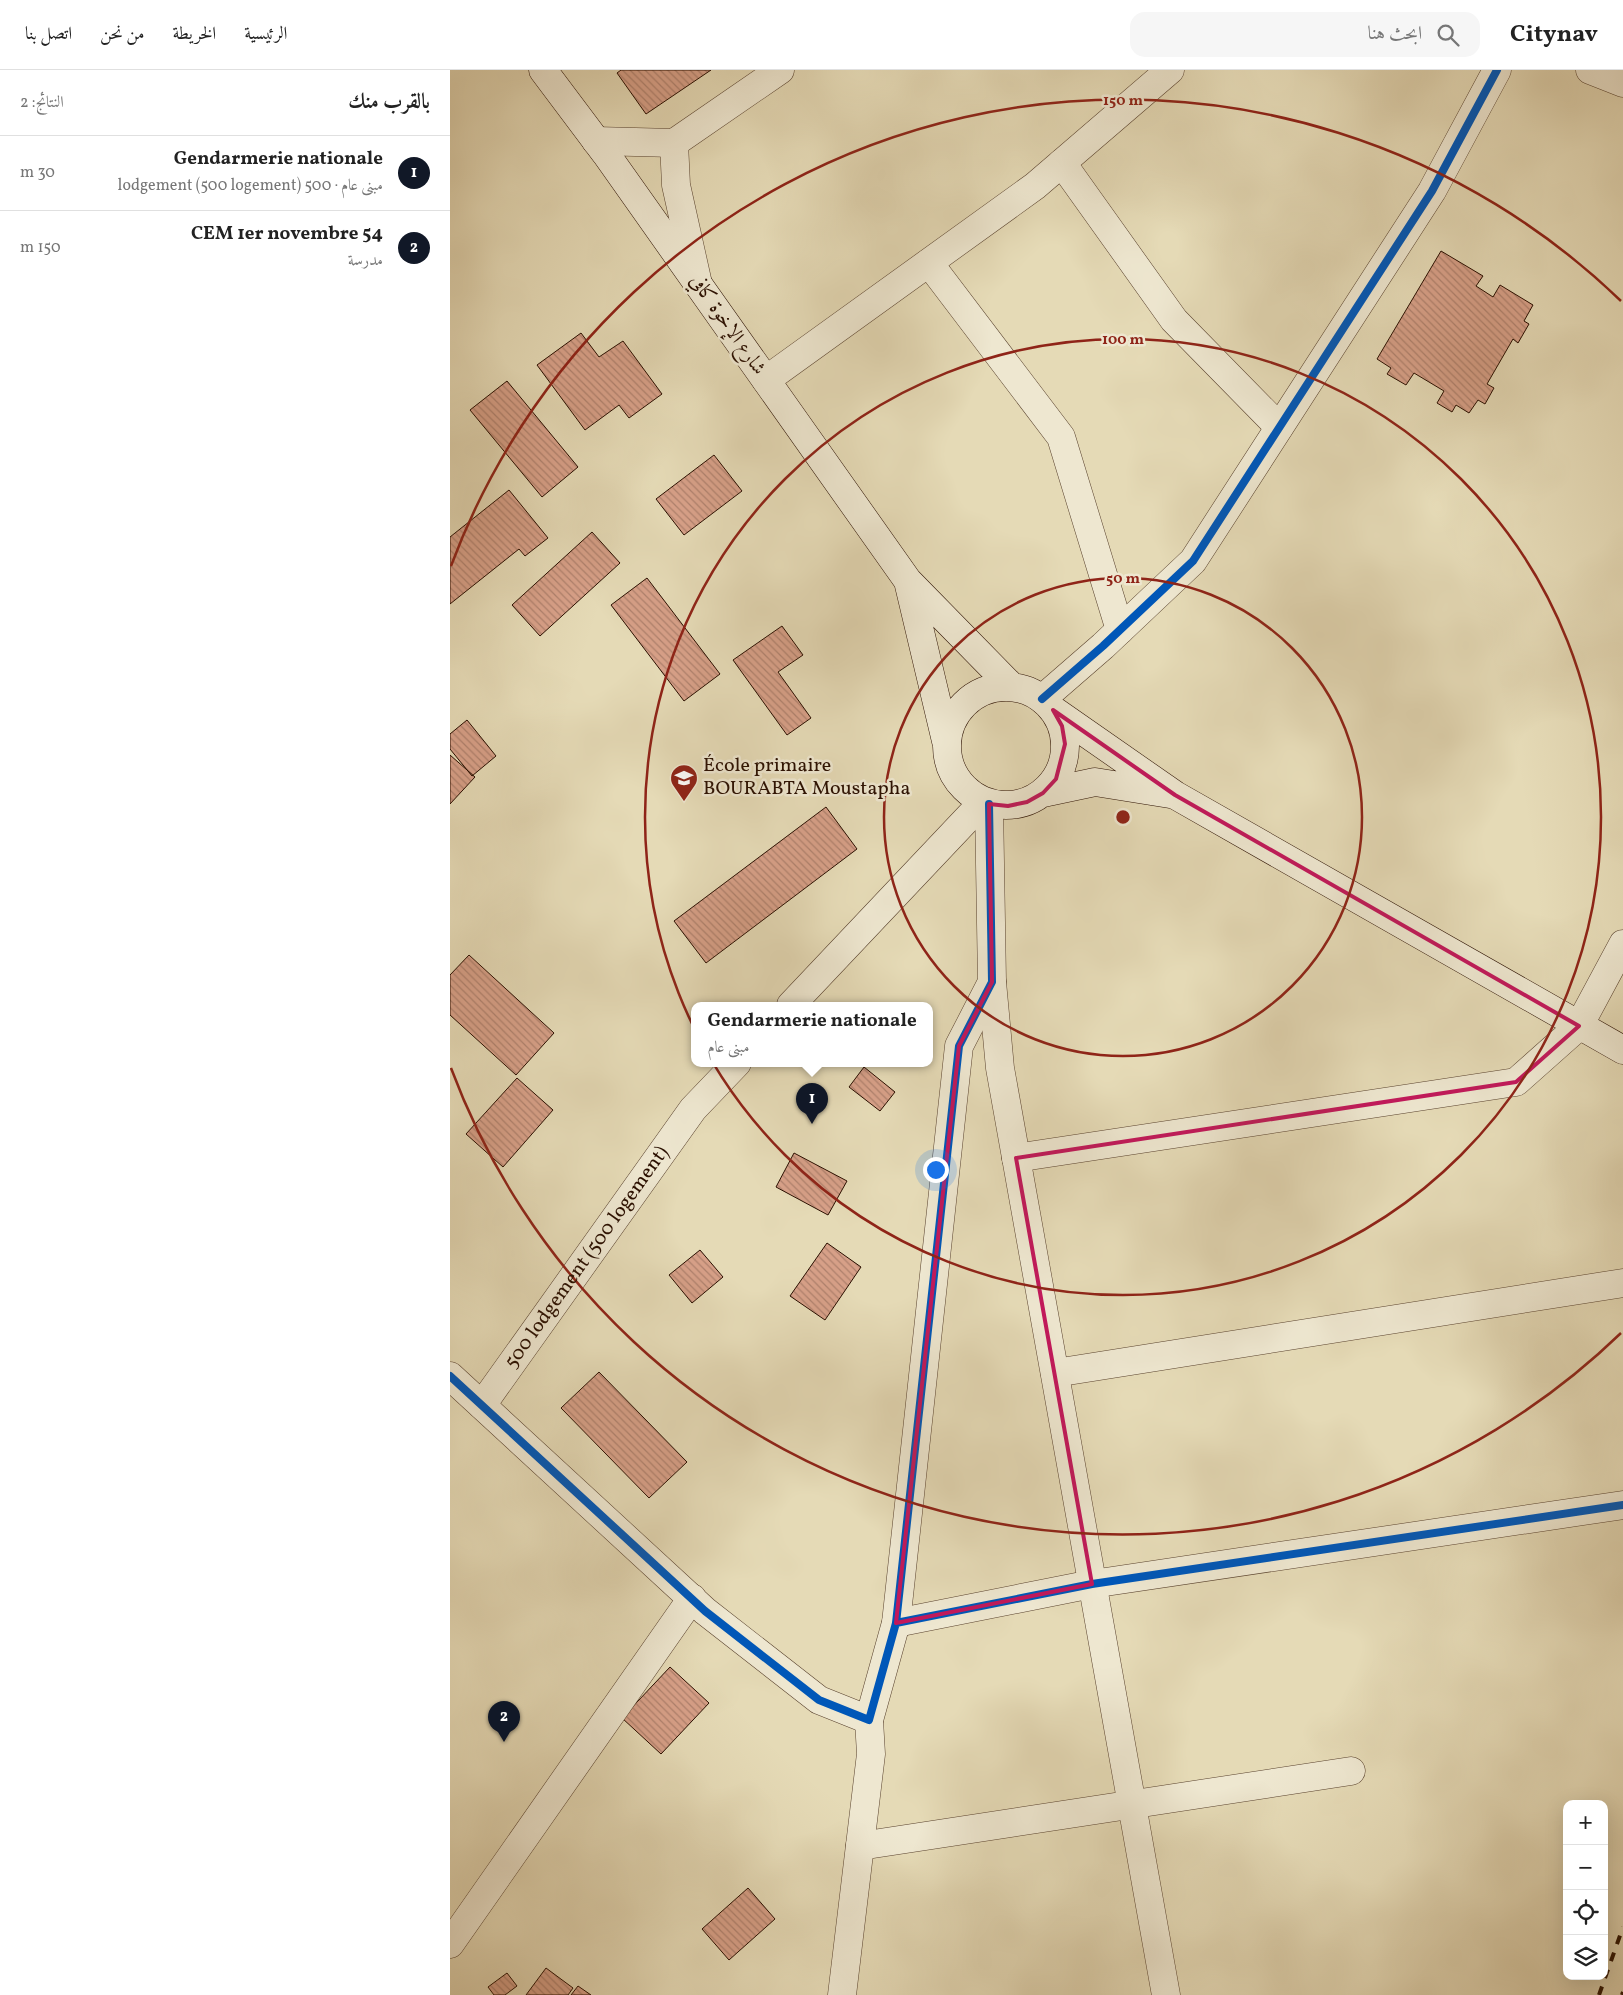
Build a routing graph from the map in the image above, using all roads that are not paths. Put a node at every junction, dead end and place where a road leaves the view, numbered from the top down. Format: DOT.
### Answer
graph roads {
  1 [pos="543,70"];
  2 [pos="780,70"];
  3 [pos="1170,70"];
  4 [pos="1497,70"];
  5 [pos="1590,70"];
  6 [pos="1623,83"];
  7 [pos="674,143"];
  8 [pos="601,147"];
  9 [pos="1062,163"];
  10 [pos="929,263"];
  11 [pos="698,284"];
  12 [pos="766,380"];
  13 [pos="1279,427"];
  14 [pos="908,581"];
  15 [pos="1120,630"];
  16 [pos="1012,687"];
  17 [pos="1047,704"];
  18 [pos="946,741"];
  19 [pos="1043,793"];
  20 [pos="1175,795"];
  21 [pos="986,803"];
  22 [pos="1623,944"];
  23 [pos="992,982"];
  24 [pos="794,1002"];
  25 [pos="1579,1026"];
  26 [pos="1623,1050"];
  27 [pos="733,1067"];
  28 [pos="1016,1158"];
  29 [pos="1623,1283"];
  30 [pos="1055,1373"];
  31 [pos="450,1376"];
  32 [pos="482,1405"];
  33 [pos="1623,1505"];
  34 [pos="1092,1584"];
  35 [pos="692,1598"];
  36 [pos="896,1623"];
  37 [pos="869,1720"];
  38 [pos="1350,1771"];
  39 [pos="1132,1803"];
  40 [pos="860,1846"];
  41 [pos="450,1944"];
  42 [pos="842,1995"];
  43 [pos="1166,1995"];
  1 -- 8 [label="street, شارع الإخوة كافي"];
  2 -- 7 [label="street"];
  3 -- 9 [label="street"];
  4 -- 13 [label="street"];
  5 -- 6 [label="street"];
  7 -- 8 [label="street"];
  7 -- 11 [label="street"];
  8 -- 11 [label="street, شارع الإخوة كافي"];
  9 -- 10 [label="street"];
  9 -- 13 [label="street"];
  10 -- 12 [label="street"];
  10 -- 15 [label="street"];
  11 -- 12 [label="street, شارع الإخوة كافي"];
  12 -- 14 [label="street, شارع الإخوة كافي"];
  13 -- 15 [label="street"];
  14 -- 16 [label="street"];
  14 -- 18 [label="street"];
  15 -- 17 [label="street"];
  16 -- 17 [label="street"];
  16 -- 18 [label="street"];
  17 -- 19 [label="street"];
  17 -- 20 [label="street"];
  18 -- 21 [label="street"];
  19 -- 20 [label="street"];
  19 -- 21 [label="street"];
  20 -- 25 [label="street"];
  21 -- 23 [label="street"];
  21 -- 24 [label="street"];
  22 -- 25 [label="street"];
  23 -- 28 [label="street"];
  23 -- 36 [label="street"];
  25 -- 26 [label="street"];
  25 -- 28 [label="street"];
  27 -- 32 [label="street, 500 lodgement (500 logement)"];
  28 -- 30 [label="street"];
  29 -- 30 [label="street"];
  30 -- 34 [label="street"];
  31 -- 32 [label="street"];
  32 -- 35 [label="street"];
  33 -- 34 [label="street"];
  34 -- 36 [label="street"];
  34 -- 39 [label="street"];
  35 -- 37 [label="street"];
  35 -- 41 [label="street"];
  36 -- 37 [label="street"];
  37 -- 40 [label="street"];
  38 -- 39 [label="street"];
  39 -- 40 [label="street"];
  39 -- 43 [label="street"];
  40 -- 42 [label="street"];
}
